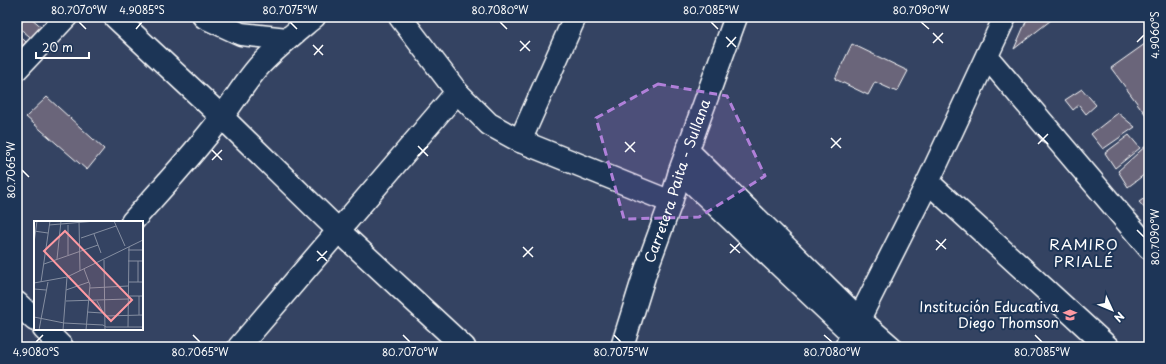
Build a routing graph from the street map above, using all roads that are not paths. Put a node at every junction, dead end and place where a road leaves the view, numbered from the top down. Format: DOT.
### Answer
graph roads {
  1 [pos="66,17"];
  2 [pos="116,17"];
  3 [pos="204,17"];
  4 [pos="314,17"];
  5 [pos="400,17"];
  6 [pos="575,17"];
  7 [pos="736,17"];
  8 [pos="1005,17"];
  9 [pos="288,39"];
  10 [pos="986,57"];
  11 [pos="17,69"];
  12 [pos="458,92"];
  13 [pos="222,117"];
  14 [pos="520,141"];
  15 [pos="687,150"];
  16 [pos="680,171"];
  17 [pos="928,182"];
  18 [pos="671,202"];
  19 [pos="133,221"];
  20 [pos="339,231"];
  21 [pos="1149,248"];
  22 [pos="17,303"];
  23 [pos="34,319"];
  24 [pos="46,330"];
  25 [pos="856,337"];
  26 [pos="62,347"];
  27 [pos="239,347"];
  28 [pos="464,347"];
  29 [pos="622,347"];
  30 [pos="890,347"];
  31 [pos="1108,347"];
  1 -- 11 [label="street"];
  2 -- 13 [label="street"];
  3 -- 9 [label="street"];
  4 -- 9 [label="street"];
  5 -- 12 [label="street"];
  6 -- 14 [label="street"];
  7 -- 15 [label="street, Carretera Paita - Sullana"];
  8 -- 10 [label="street"];
  9 -- 13 [label="street"];
  10 -- 17 [label="street"];
  10 -- 21 [label="street"];
  12 -- 14 [label="street"];
  12 -- 20 [label="street"];
  13 -- 19 [label="street"];
  13 -- 20 [label="street"];
  14 -- 18 [label="street"];
  15 -- 16 [label="street, Carretera Paita - Sullana"];
  15 -- 25 [label="street"];
  16 -- 18 [label="street, Carretera Paita - Sullana"];
  16 -- 25 [label="street"];
  17 -- 25 [label="street"];
  17 -- 31 [label="street"];
  18 -- 29 [label="street, Carretera Paita - Sullana"];
  20 -- 27 [label="street"];
  20 -- 28 [label="street"];
  22 -- 23 [label="street"];
  24 -- 26 [label="street"];
  25 -- 30 [label="street"];
}
